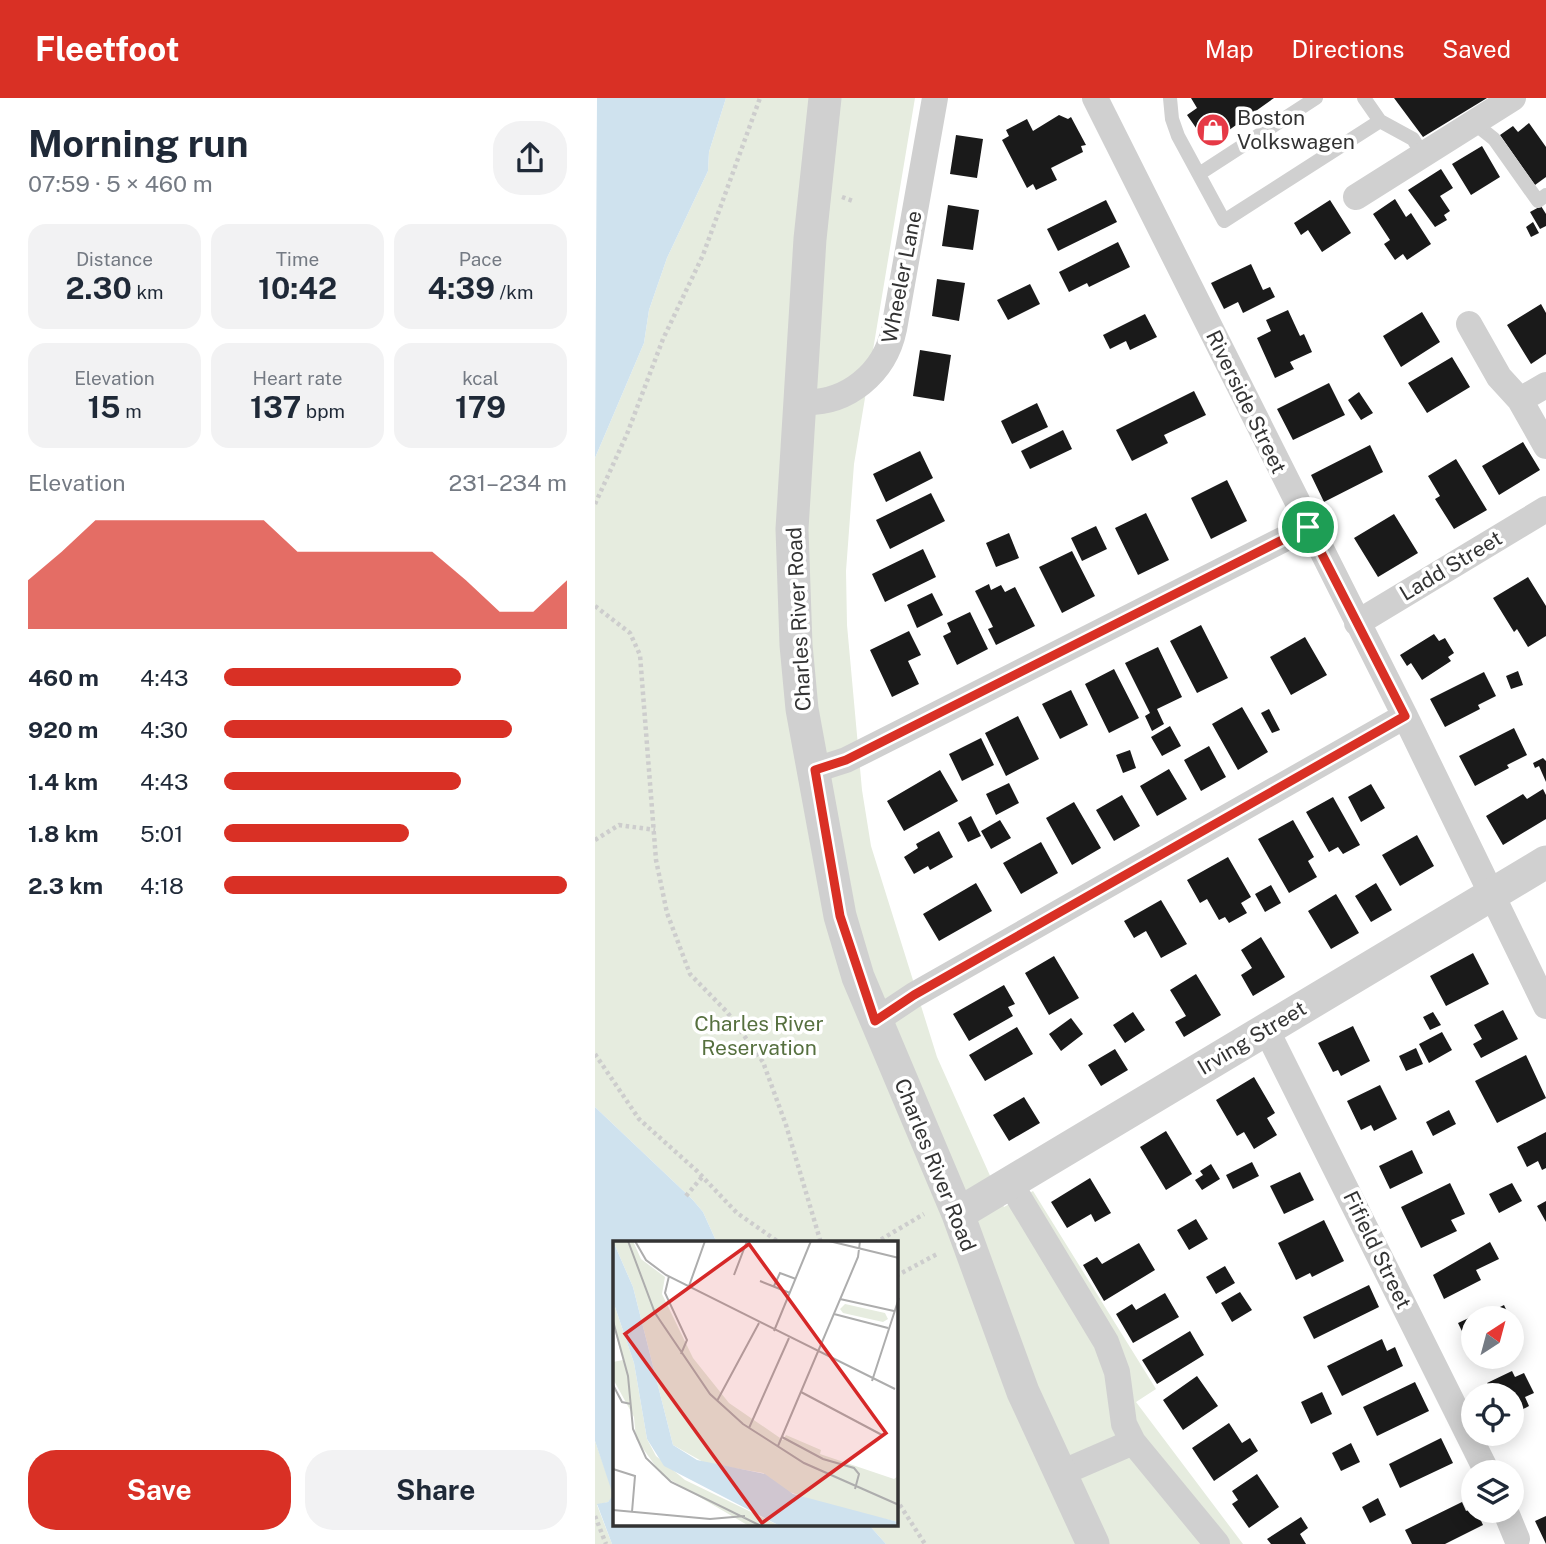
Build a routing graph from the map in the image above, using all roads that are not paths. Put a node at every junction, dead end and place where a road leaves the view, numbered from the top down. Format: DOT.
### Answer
graph roads {
  1 [pos="825,98"];
  2 [pos="935,98"];
  3 [pos="1095,98"];
  4 [pos="1170,98"];
  5 [pos="1316,98"];
  6 [pos="1364,98"];
  7 [pos="1513,98"];
  8 [pos="1380,121"];
  9 [pos="1474,123"];
  10 [pos="1423,155"];
  11 [pos="1199,174"];
  12 [pos="1546,195"];
  13 [pos="1356,197"];
  14 [pos="1469,324"];
  15 [pos="1546,385"];
  16 [pos="1520,400"];
  17 [pos="801,402"];
  18 [pos="1546,446"];
  19 [pos="1546,509"];
  20 [pos="1308,527"];
  21 [pos="1357,623"];
  22 [pos="1405,716"];
  23 [pos="815,770"];
  24 [pos="1546,862"];
  25 [pos="1490,895"];
  26 [pos="1546,1006"];
  27 [pos="875,1021"];
  28 [pos="1266,1029"];
  29 [pos="1010,1183"];
  30 [pos="958,1214"];
  31 [pos="1133,1442"];
  32 [pos="1481,1460"];
  33 [pos="1059,1474"];
  34 [pos="1510,1523"];
  35 [pos="1517,1539"];
  36 [pos="1093,1544"];
  37 [pos="1217,1544"];
  1 -- 17 [label="street, Charles River Road"];
  2 -- 17 [label="street, Wheeler Lane"];
  3 -- 20 [label="street, Riverside Street"];
  4 -- 11 [label="lane"];
  5 -- 11 [label="lane"];
  6 -- 8 [label="lane"];
  7 -- 9 [label="street"];
  8 -- 10 [label="lane"];
  8 -- 11 [label="lane"];
  9 -- 10 [label="street"];
  9 -- 12 [label="lane"];
  10 -- 13 [label="street"];
  14 -- 16 [label="street"];
  15 -- 16 [label="street"];
  16 -- 18 [label="street"];
  17 -- 23 [label="street, Charles River Road"];
  19 -- 21 [label="street, Ladd Street"];
  20 -- 21 [label="street, Riverside Street"];
  20 -- 23 [label="street"];
  21 -- 22 [label="street, Riverside Street"];
  22 -- 25 [label="street, Riverside Street"];
  22 -- 27 [label="street"];
  23 -- 27 [label="street, Charles River Road"];
  24 -- 25 [label="street, Irving Street"];
  25 -- 26 [label="street, Riverside Street"];
  25 -- 28 [label="street, Irving Street"];
  27 -- 30 [label="street, Charles River Road"];
  28 -- 29 [label="street, Irving Street"];
  28 -- 32 [label="street, Fifield Street"];
  29 -- 30 [label="street, Irving Street"];
  29 -- 31 [label="street"];
  30 -- 33 [label="street, Charles River Road"];
  31 -- 33 [label="street"];
  31 -- 37 [label="street"];
  33 -- 36 [label="street, Charles River Road"];
  34 -- 35 [label="street"];
}
